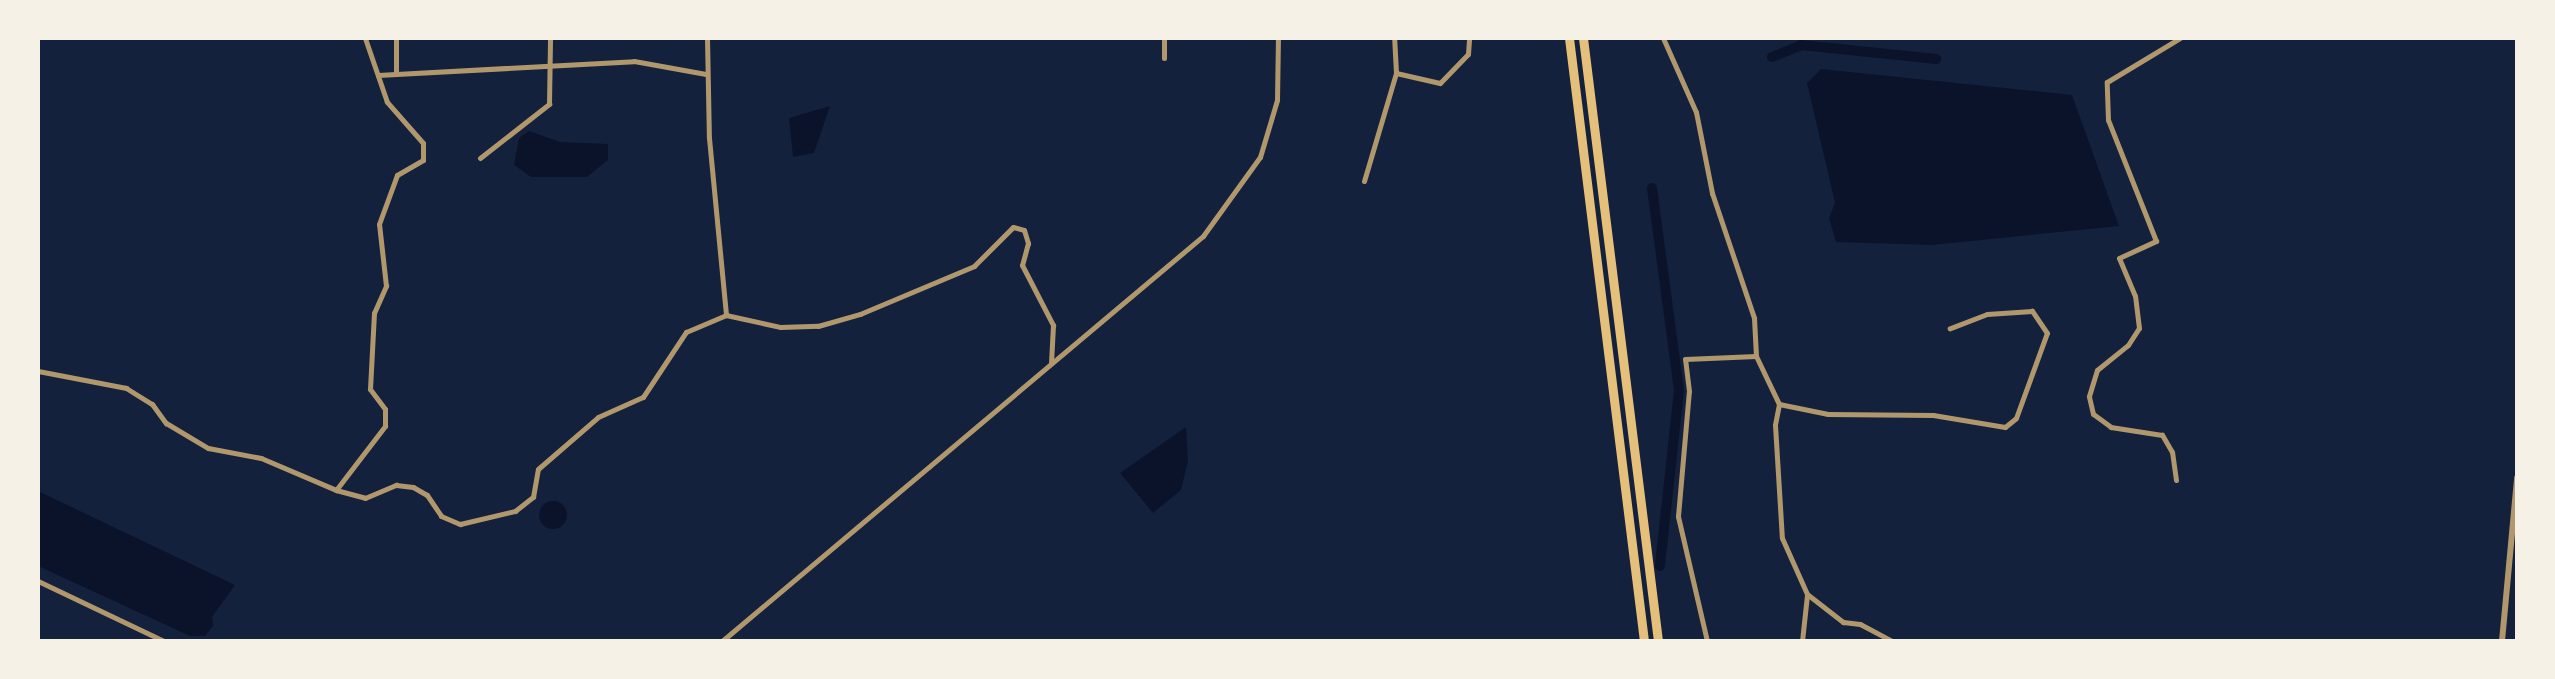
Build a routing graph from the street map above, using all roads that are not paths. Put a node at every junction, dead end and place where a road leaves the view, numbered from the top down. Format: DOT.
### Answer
graph roads {
  1 [pos="365,38"];
  2 [pos="396,38"];
  3 [pos="550,38"];
  4 [pos="707,38"];
  5 [pos="1164,38"];
  6 [pos="1278,38"];
  7 [pos="1394,38"];
  8 [pos="1469,38"];
  9 [pos="1569,38"];
  10 [pos="1583,38"];
  11 [pos="1663,38"];
  12 [pos="2180,38"];
  13 [pos="1164,58"];
  14 [pos="550,66"];
  15 [pos="396,72"];
  16 [pos="1396,73"];
  17 [pos="706,74"];
  18 [pos="378,75"];
  19 [pos="480,158"];
  20 [pos="1364,181"];
  21 [pos="726,315"];
  22 [pos="1950,328"];
  23 [pos="1756,356"];
  24 [pos="1051,363"];
  25 [pos="38,371"];
  26 [pos="1779,404"];
  27 [pos="2517,478"];
  28 [pos="2176,480"];
  29 [pos="336,490"];
  30 [pos="38,581"];
  31 [pos="1807,594"];
  32 [pos="164,641"];
  33 [pos="722,641"];
  34 [pos="1644,641"];
  35 [pos="1658,641"];
  36 [pos="1707,641"];
  37 [pos="1802,641"];
  38 [pos="1892,641"];
  39 [pos="2502,641"];
  1 -- 18 [label="street"];
  2 -- 15 [label="street"];
  3 -- 14 [label="street"];
  4 -- 17 [label="street"];
  5 -- 13 [label="street"];
  6 -- 24 [label="street"];
  7 -- 16 [label="street"];
  8 -- 16 [label="street"];
  9 -- 34 [label="highway"];
  10 -- 35 [label="highway"];
  11 -- 23 [label="street"];
  12 -- 28 [label="street"];
  14 -- 15 [label="street"];
  14 -- 17 [label="street"];
  14 -- 19 [label="street"];
  15 -- 18 [label="street"];
  16 -- 20 [label="street"];
  17 -- 21 [label="street"];
  18 -- 29 [label="street"];
  21 -- 24 [label="street"];
  21 -- 29 [label="street"];
  22 -- 26 [label="street"];
  23 -- 26 [label="street"];
  23 -- 36 [label="street"];
  24 -- 33 [label="street"];
  25 -- 29 [label="street"];
  26 -- 31 [label="street"];
  27 -- 39 [label="street"];
  30 -- 32 [label="street"];
  31 -- 37 [label="street"];
  31 -- 38 [label="street"];
}
